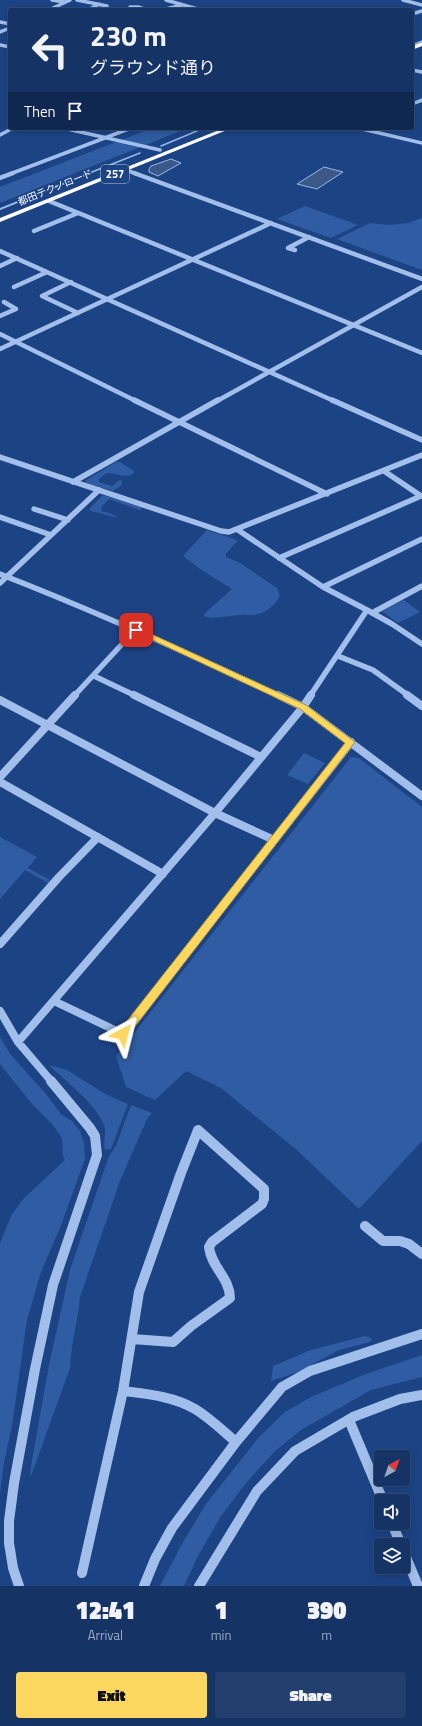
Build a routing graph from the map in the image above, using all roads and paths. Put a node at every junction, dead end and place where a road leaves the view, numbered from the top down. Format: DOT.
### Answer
graph roads {
  1 [pos="52,0"];
  2 [pos="70,0"];
  3 [pos="77,0"];
  4 [pos="166,0"];
  5 [pos="403,0"];
  6 [pos="65,2"];
  7 [pos="99,4"];
  8 [pos="182,4"];
  9 [pos="422,5"];
  10 [pos="107,6"];
  11 [pos="130,7"];
  12 [pos="54,8"];
  13 [pos="92,8"];
  14 [pos="141,8"];
  15 [pos="169,8"];
  16 [pos="195,8"];
  17 [pos="74,130"];
  18 [pos="126,130"];
  19 [pos="210,130"];
  20 [pos="224,130"];
  21 [pos="367,130"];
  22 [pos="107,137"];
  23 [pos="422,143"];
  24 [pos="160,150"];
  25 [pos="126,170"];
  26 [pos="0,178"];
  27 [pos="49,201"];
  28 [pos="78,213"];
  29 [pos="0,214"];
  30 [pos="0,220"];
  31 [pos="271,223"];
  32 [pos="34,231"];
  33 [pos="309,237"];
  34 [pos="295,250"];
  35 [pos="0,251"];
  36 [pos="17,258"];
  37 [pos="193,259"];
  38 [pos="0,266"];
  39 [pos="47,272"];
  40 [pos="422,278"];
  41 [pos="71,282"];
  42 [pos="14,286"];
  43 [pos="422,287"];
  44 [pos="107,298"];
  45 [pos="4,302"];
  46 [pos="78,313"];
  47 [pos="0,316"];
  48 [pos="352,325"];
  49 [pos="0,334"];
  50 [pos="16,342"];
  51 [pos="0,349"];
  52 [pos="422,353"];
  53 [pos="267,372"];
  54 [pos="180,422"];
  55 [pos="422,440"];
  56 [pos="422,455"];
  57 [pos="0,457"];
  58 [pos="384,471"];
  59 [pos="73,482"];
  60 [pos="99,490"];
  61 [pos="327,494"];
  62 [pos="422,496"];
  63 [pos="34,509"];
  64 [pos="0,518"];
  65 [pos="68,520"];
  66 [pos="238,530"];
  67 [pos="51,535"];
  68 [pos="422,539"];
  69 [pos="279,558"];
  70 [pos="0,574"];
  71 [pos="7,577"];
  72 [pos="0,583"];
  73 [pos="422,586"];
  74 [pos="323,587"];
  75 [pos="370,611"];
  76 [pos="136,630"];
  77 [pos="420,641"];
  78 [pos="338,656"];
  79 [pos="94,676"];
  80 [pos="0,700"];
  81 [pos="422,706"];
  82 [pos="303,707"];
  83 [pos="47,725"];
  84 [pos="351,742"];
  85 [pos="261,757"];
  86 [pos="0,777"];
  87 [pos="0,782"];
  88 [pos="422,796"];
  89 [pos="215,814"];
  90 [pos="98,837"];
  91 [pos="274,840"];
  92 [pos="163,874"];
  93 [pos="0,944"];
  94 [pos="54,1000"];
  95 [pos="0,1011"];
  96 [pos="18,1042"];
  97 [pos="366,1226"];
  98 [pos="422,1254"];
  99 [pos="422,1334"];
  100 [pos="132,1339"];
  101 [pos="123,1391"];
  102 [pos="422,1395"];
  103 [pos="350,1420"];
  104 [pos="236,1442"];
  105 [pos="380,1494"];
  106 [pos="410,1565"];
  107 [pos="82,1573"];
  108 [pos="19,1586"];
  109 [pos="144,1586"];
  110 [pos="198,1586"];
  111 [pos="420,1586"];
  1 -- 6 [label="street"];
  2 -- 6 [label="street"];
  3 -- 7 [label="street"];
  4 -- 8 [label="street"];
  5 -- 9 [label="street"];
  6 -- 12 [label="street"];
  7 -- 10 [label="street"];
  7 -- 13 [label="street"];
  8 -- 15 [label="street"];
  8 -- 16 [label="street"];
  11 -- 14 [label="street"];
  17 -- 22 [label="street"];
  18 -- 22 [label="street"];
  19 -- 24 [label="highway, 都田テクノロード / 257"];
  20 -- 25 [label="highway, 都田テクノロード / 257"];
  21 -- 23 [label="street"];
  22 -- 24 [label="street"];
  22 -- 26 [label="street"];
  24 -- 29 [label="highway, 都田テクノロード / 257"];
  25 -- 27 [label="highway, 都田テクノロード / 257"];
  25 -- 31 [label="street"];
  27 -- 28 [label="street"];
  27 -- 30 [label="highway, 都田テクノロード / 257"];
  28 -- 32 [label="street"];
  28 -- 37 [label="street"];
  31 -- 33 [label="street"];
  31 -- 37 [label="street"];
  33 -- 34 [label="street"];
  33 -- 40 [label="street"];
  35 -- 36 [label="street"];
  36 -- 38 [label="street"];
  36 -- 39 [label="street"];
  37 -- 44 [label="street"];
  37 -- 48 [label="street"];
  39 -- 41 [label="street"];
  39 -- 42 [label="street"];
  41 -- 44 [label="street"];
  41 -- 46 [label="street"];
  43 -- 48 [label="street"];
  44 -- 46 [label="street"];
  44 -- 53 [label="street"];
  45 -- 47 [label="street"];
  46 -- 50 [label="street"];
  48 -- 52 [label="street"];
  48 -- 53 [label="street"];
  49 -- 50 [label="street"];
  50 -- 51 [label="street"];
  50 -- 54 [label="street"];
  53 -- 54 [label="street"];
  53 -- 55 [label="street"];
  54 -- 59 [label="street"];
  54 -- 61 [label="street"];
  56 -- 58 [label="street"];
  57 -- 59 [label="street"];
  58 -- 61 [label="street"];
  58 -- 62 [label="street"];
  59 -- 60 [label="street"];
  60 -- 65 [label="street"];
  60 -- 66 [label="street"];
  61 -- 66 [label="street"];
  62 -- 69 [label="street"];
  63 -- 65 [label="street"];
  64 -- 67 [label="street"];
  65 -- 67 [label="street"];
  66 -- 69 [label="street"];
  67 -- 71 [label="street"];
  68 -- 74 [label="street"];
  69 -- 74 [label="street"];
  70 -- 71 [label="street"];
  71 -- 72 [label="street"];
  71 -- 76 [label="street"];
  73 -- 75 [label="street"];
  74 -- 75 [label="street"];
  75 -- 77 [label="street"];
  75 -- 78 [label="street"];
  76 -- 79 [label="street"];
  76 -- 82 [label="street"];
  78 -- 81 [label="street"];
  78 -- 82 [label="street"];
  79 -- 83 [label="street"];
  79 -- 85 [label="street"];
  80 -- 83 [label="street"];
  82 -- 84 [label="street"];
  82 -- 85 [label="street"];
  83 -- 86 [label="street"];
  83 -- 89 [label="street"];
  84 -- 88 [label="street"];
  84 -- 91 [label="street"];
  85 -- 89 [label="street"];
  87 -- 90 [label="street"];
  89 -- 91 [label="street"];
  89 -- 92 [label="street"];
  90 -- 92 [label="street"];
  90 -- 93 [label="street"];
  91 -- 94 [label="street"];
  92 -- 94 [label="street"];
  94 -- 96 [label="street"];
  95 -- 96 [label="street"];
  96 -- 108 [label="street"];
  97 -- 98 [label="street"];
  99 -- 104 [label="street"];
  100 -- 100 [label="street"];
  100 -- 101 [label="street"];
  101 -- 104 [label="street"];
  101 -- 107 [label="street"];
  102 -- 103 [label="street"];
  103 -- 105 [label="street"];
  103 -- 110 [label="street"];
  104 -- 109 [label="street"];
  106 -- 111 [label="street"];
}
